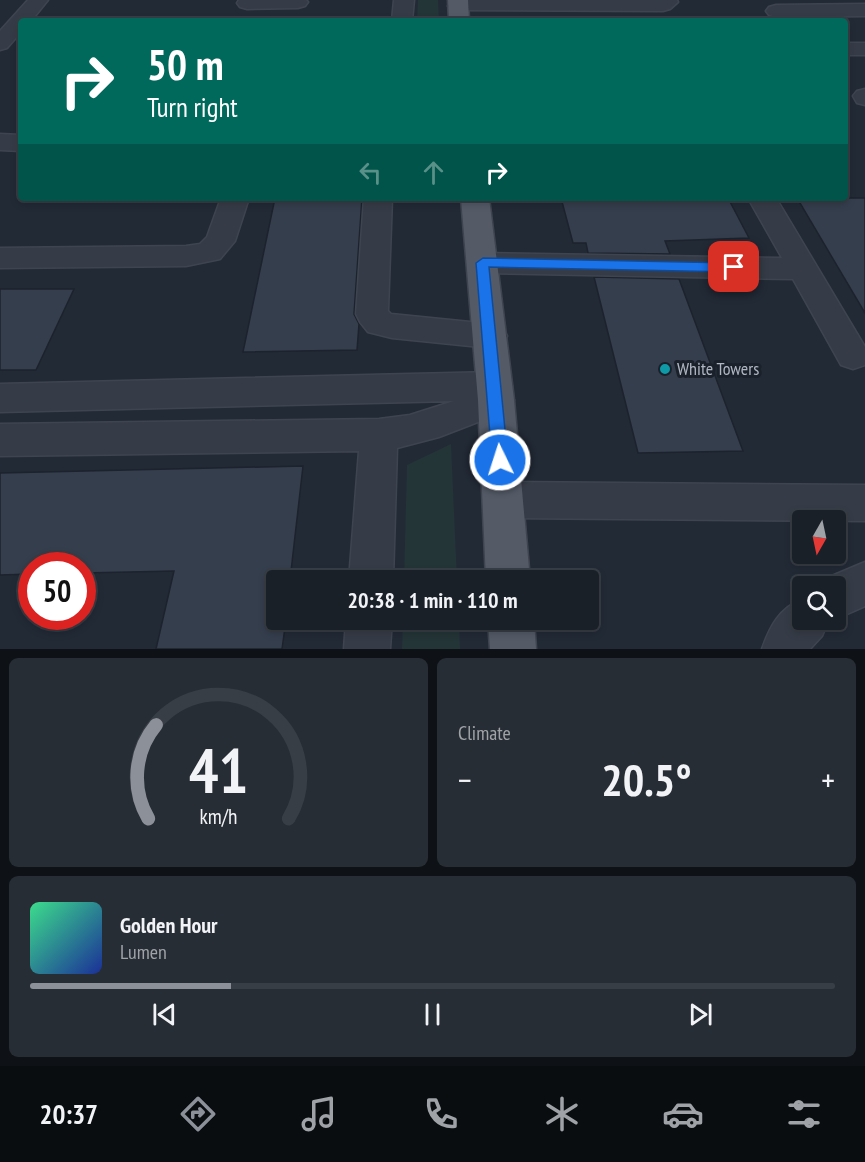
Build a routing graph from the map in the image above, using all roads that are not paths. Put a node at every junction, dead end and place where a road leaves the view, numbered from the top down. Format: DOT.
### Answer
graph roads {
  1 [pos="38,0"];
  2 [pos="404,0"];
  3 [pos="667,0"];
  4 [pos="298,2"];
  5 [pos="505,3"];
  6 [pos="245,8"];
  7 [pos="458,9"];
  8 [pos="865,10"];
  9 [pos="776,11"];
  10 [pos="22,18"];
  11 [pos="402,18"];
  12 [pos="18,23"];
  13 [pos="0,44"];
  14 [pos="848,49"];
  15 [pos="865,49"];
  16 [pos="0,50"];
  17 [pos="18,50"];
  18 [pos="0,142"];
  19 [pos="18,143"];
  20 [pos="234,201"];
  21 [pos="378,201"];
  22 [pos="475,201"];
  23 [pos="764,201"];
  24 [pos="0,258"];
  25 [pos="483,263"];
  26 [pos="802,269"];
  27 [pos="490,336"];
  28 [pos="853,356"];
  29 [pos="495,393"];
  30 [pos="0,398"];
  31 [pos="379,435"];
  32 [pos="0,440"];
  33 [pos="503,500"];
  34 [pos="865,502"];
  35 [pos="372,570"];
  36 [pos="507,570"];
  37 [pos="865,583"];
  38 [pos="846,592"];
  39 [pos="368,630"];
  40 [pos="512,630"];
  41 [pos="796,630"];
  42 [pos="367,649"];
  43 [pos="513,649"];
  44 [pos="785,649"];
  1 -- 10 [label="street"];
  2 -- 11 [label="street"];
  3 -- 5 [label="street"];
  4 -- 6 [label="street"];
  5 -- 7 [label="street"];
  8 -- 9 [label="street"];
  12 -- 13 [label="street"];
  14 -- 15 [label="street"];
  16 -- 17 [label="street"];
  18 -- 19 [label="street"];
  20 -- 24 [label="street"];
  21 -- 27 [label="street"];
  22 -- 25 [label="main road"];
  23 -- 26 [label="street"];
  25 -- 26 [label="street"];
  25 -- 27 [label="main road"];
  26 -- 28 [label="street"];
  27 -- 29 [label="main road"];
  29 -- 30 [label="street"];
  29 -- 31 [label="street"];
  29 -- 33 [label="main road"];
  31 -- 32 [label="street"];
  31 -- 35 [label="street"];
  33 -- 34 [label="street"];
  33 -- 36 [label="main road"];
  37 -- 38 [label="street"];
  39 -- 42 [label="street"];
  40 -- 43 [label="main road"];
  41 -- 44 [label="street"];
}
